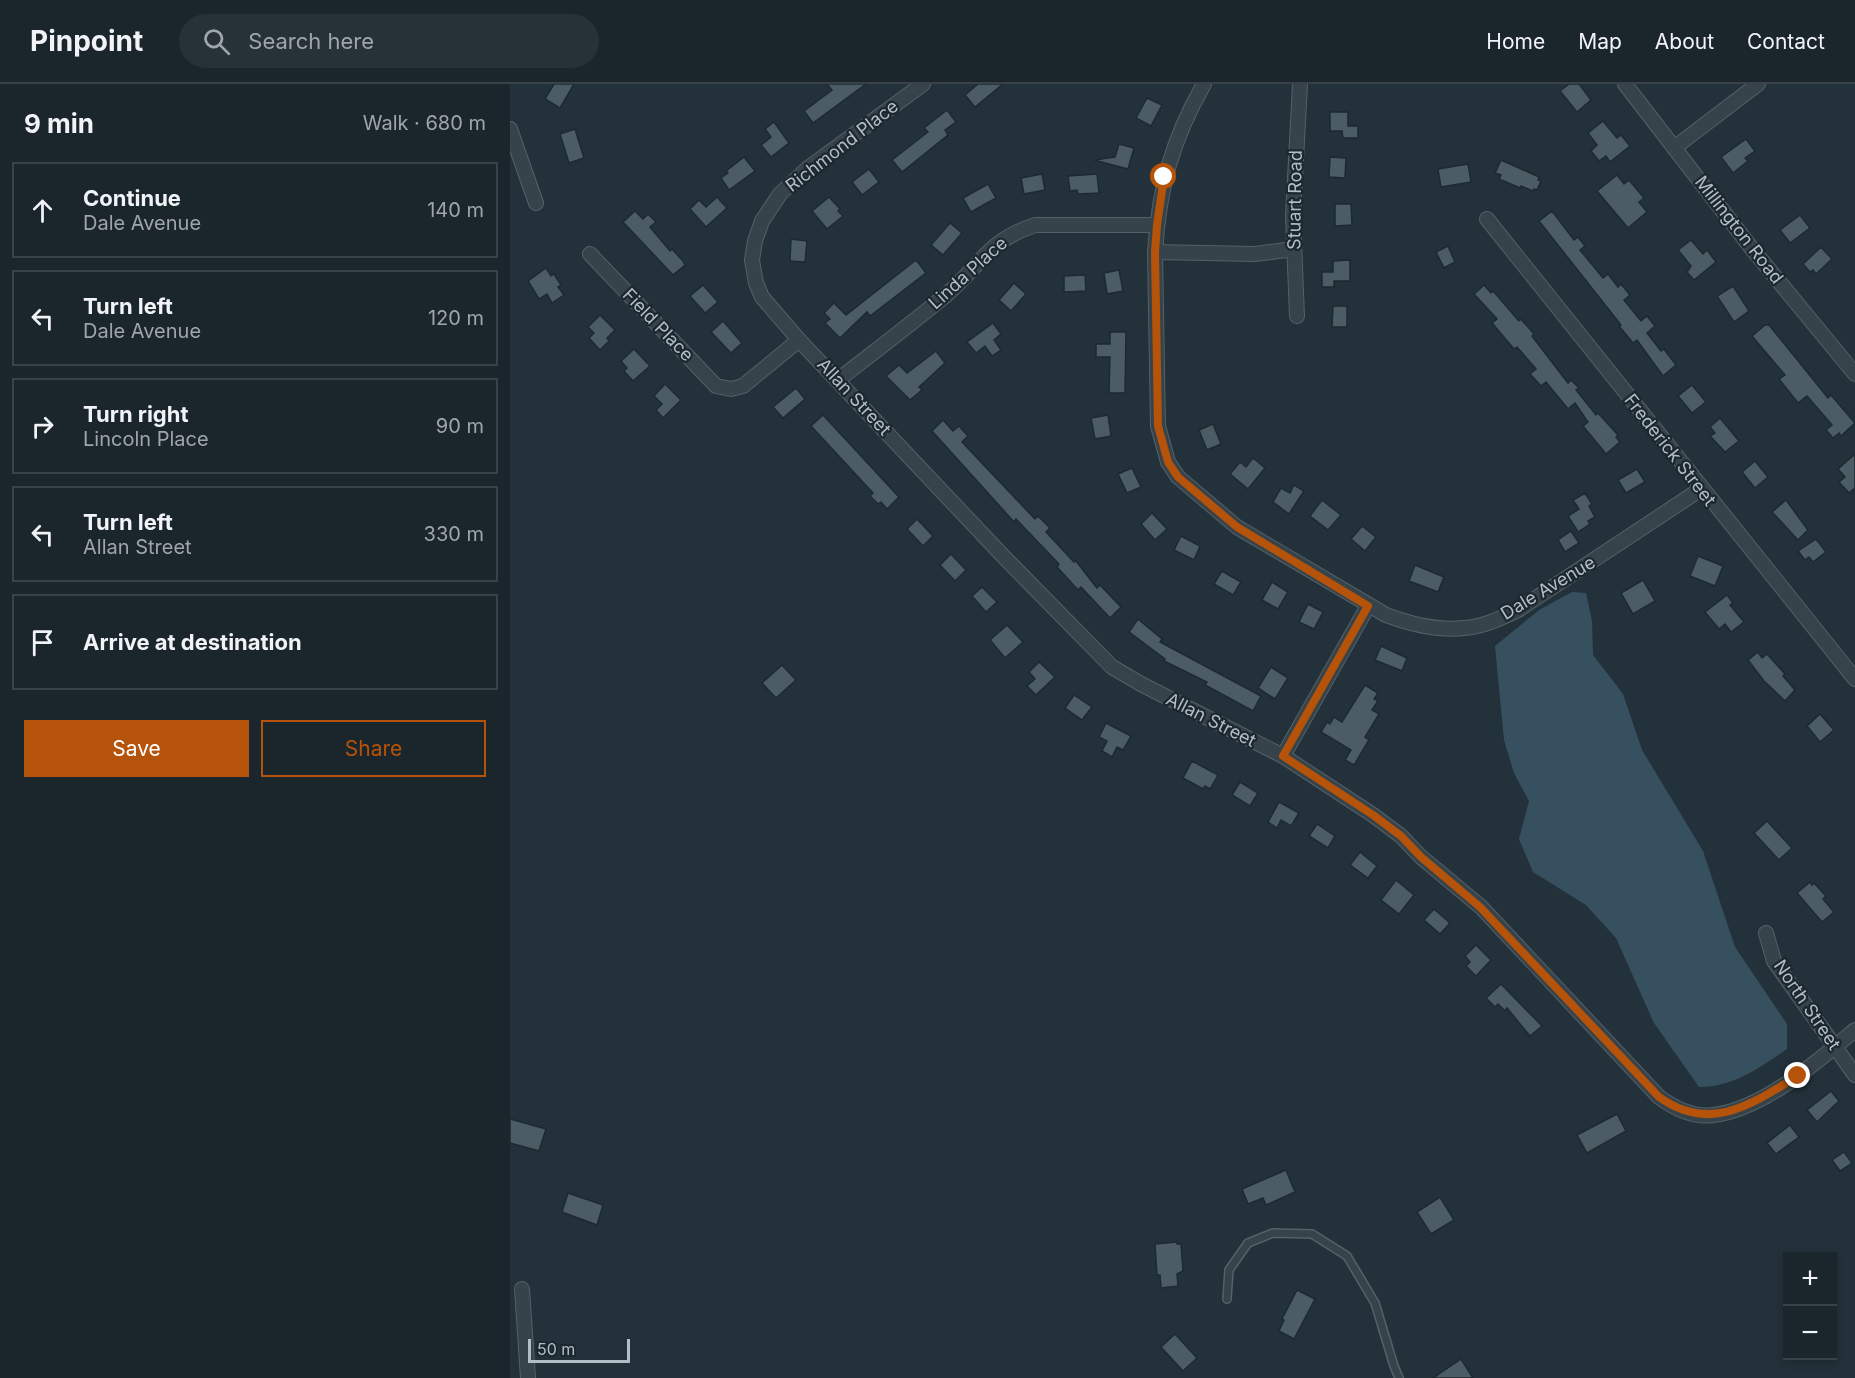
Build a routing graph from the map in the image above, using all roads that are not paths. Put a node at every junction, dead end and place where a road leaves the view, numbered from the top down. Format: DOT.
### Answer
graph roads {
  1 [pos="923,84"];
  2 [pos="1204,84"];
  3 [pos="1300,84"];
  4 [pos="1625,84"];
  5 [pos="1758,84"];
  6 [pos="510,129"];
  7 [pos="1674,148"];
  8 [pos="536,203"];
  9 [pos="1488,219"];
  10 [pos="1157,225"];
  11 [pos="1294,249"];
  12 [pos="1155,252"];
  13 [pos="590,254"];
  14 [pos="1297,316"];
  15 [pos="799,340"];
  16 [pos="1855,374"];
  17 [pos="838,380"];
  18 [pos="1701,489"];
  19 [pos="1368,606"];
  20 [pos="1855,680"];
  21 [pos="1283,756"];
  22 [pos="1766,933"];
  23 [pos="1855,1029"];
  24 [pos="1834,1047"];
  25 [pos="1855,1075"];
  26 [pos="522,1289"];
  27 [pos="1227,1299"];
  28 [pos="528,1378"];
  29 [pos="1400,1378"];
  1 -- 15 [label="street, Richmond Place"];
  2 -- 10 [label="street, Dale Avenue"];
  3 -- 11 [label="street, Stuart Road"];
  4 -- 7 [label="street, Millington Road"];
  5 -- 7 [label="street"];
  6 -- 8 [label="street"];
  7 -- 16 [label="street, Millington Road"];
  9 -- 18 [label="street, Frederick Street"];
  10 -- 12 [label="street, Dale Avenue"];
  10 -- 17 [label="street, Linda Place"];
  11 -- 12 [label="street"];
  11 -- 14 [label="street, Stuart Road"];
  12 -- 19 [label="street, Dale Avenue"];
  13 -- 15 [label="street, Field Place"];
  15 -- 17 [label="street, Allan Street"];
  17 -- 21 [label="street, Allan Street"];
  18 -- 19 [label="street, Dale Avenue"];
  18 -- 20 [label="street, Frederick Street"];
  19 -- 21 [label="street"];
  21 -- 24 [label="street, Allan Street"];
  22 -- 24 [label="street, North Street"];
  23 -- 24 [label="street, Allan Street"];
  24 -- 25 [label="street, North Street"];
  26 -- 28 [label="street"];
  27 -- 29 [label="lane"];
}
